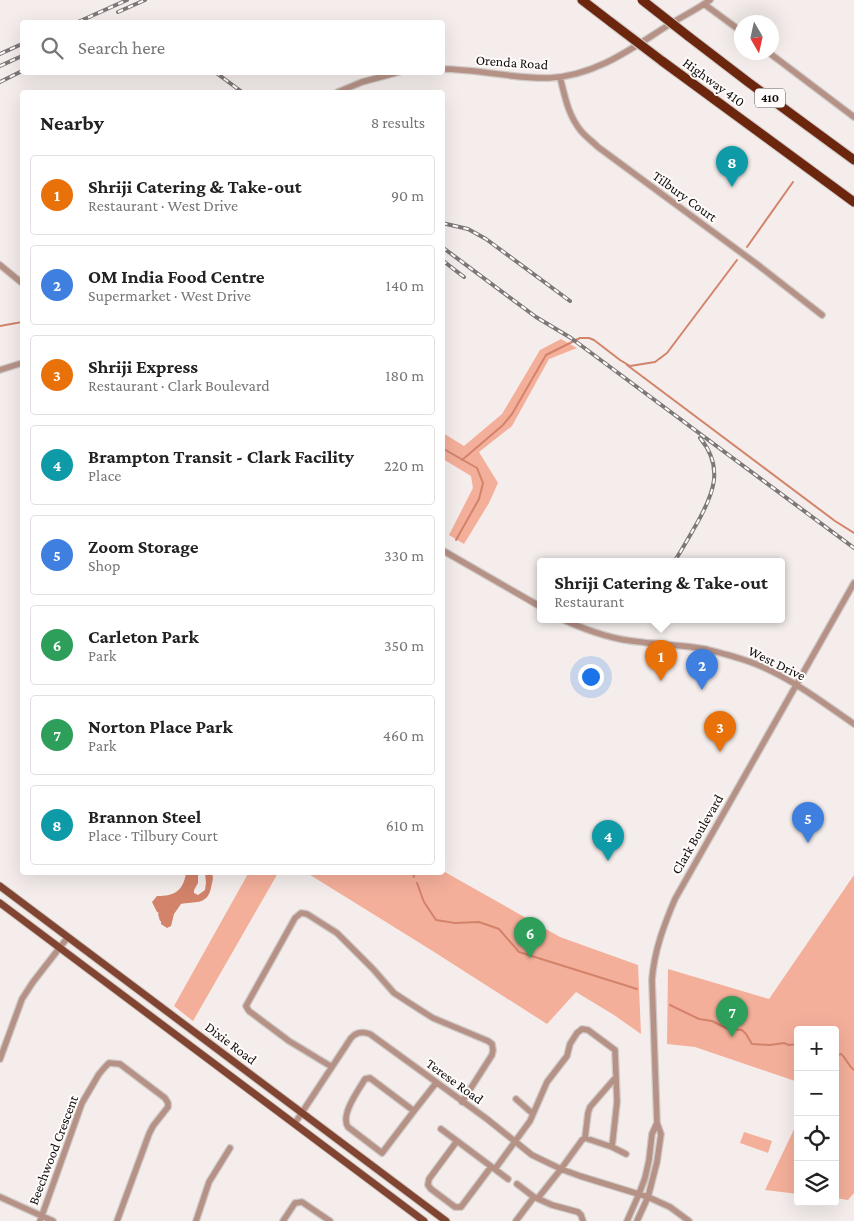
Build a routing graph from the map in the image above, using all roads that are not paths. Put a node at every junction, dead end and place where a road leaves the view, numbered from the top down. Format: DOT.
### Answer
graph roads {
  1 [pos="582,0"];
  2 [pos="642,0"];
  3 [pos="707,2"];
  4 [pos="734,25"];
  5 [pos="779,60"];
  6 [pos="445,69"];
  7 [pos="388,75"];
  8 [pos="560,77"];
  9 [pos="343,90"];
  10 [pos="854,116"];
  11 [pos="854,160"];
  12 [pos="854,202"];
  13 [pos="0,265"];
  14 [pos="20,281"];
  15 [pos="822,315"];
  16 [pos="20,364"];
  17 [pos="0,370"];
  18 [pos="445,552"];
  19 [pos="854,583"];
  20 [pos="537,605"];
  21 [pos="570,623"];
  22 [pos="796,685"];
  23 [pos="854,724"];
  24 [pos="0,886"];
  25 [pos="0,903"];
  26 [pos="68,937"];
  27 [pos="60,948"];
  28 [pos="0,1059"];
  29 [pos="332,1067"];
  30 [pos="616,1077"];
  31 [pos="436,1083"];
  32 [pos="516,1099"];
  33 [pos="462,1102"];
  34 [pos="414,1111"];
  35 [pos="302,1112"];
  36 [pos="533,1114"];
  37 [pos="295,1123"];
  38 [pos="656,1123"];
  39 [pos="440,1129"];
  40 [pos="585,1138"];
  41 [pos="457,1141"];
  42 [pos="515,1141"];
  43 [pos="612,1147"];
  44 [pos="230,1148"];
  45 [pos="626,1154"];
  46 [pos="493,1168"];
  47 [pos="561,1169"];
  48 [pos="508,1179"];
  49 [pos="517,1184"];
  50 [pos="639,1194"];
  51 [pos="648,1196"];
  52 [pos="0,1197"];
  53 [pos="536,1198"];
  54 [pos="40,1219"];
  55 [pos="53,1221"];
  56 [pos="117,1221"];
  57 [pos="196,1221"];
  58 [pos="282,1221"];
  59 [pos="330,1221"];
  60 [pos="424,1221"];
  61 [pos="446,1221"];
  62 [pos="516,1221"];
  63 [pos="583,1221"];
  64 [pos="627,1221"];
  65 [pos="637,1221"];
  66 [pos="689,1221"];
  1 -- 12 [label="highway, Highway 410 / 410, bridge"];
  2 -- 11 [label="highway, Highway 410 / 410, bridge"];
  3 -- 4 [label="street"];
  3 -- 8 [label="street, Orenda Road"];
  5 -- 10 [label="street"];
  6 -- 8 [label="street, Orenda Road"];
  7 -- 9 [label="street"];
  8 -- 15 [label="street, Tilbury Court"];
  13 -- 14 [label="street"];
  16 -- 17 [label="street"];
  18 -- 20 [label="street"];
  19 -- 22 [label="street, Clark Boulevard"];
  21 -- 22 [label="street, West Drive"];
  22 -- 23 [label="street, West Drive"];
  22 -- 38 [label="street, Clark Boulevard"];
  24 -- 26 [label="main road, Dixie Road"];
  25 -- 27 [label="main road, Dixie Road"];
  26 -- 27 [label="street"];
  26 -- 35 [label="main road, Dixie Road"];
  27 -- 28 [label="street"];
  27 -- 37 [label="main road, Dixie Road"];
  29 -- 31 [label="street, Terese Road"];
  29 -- 33 [label="street"];
  29 -- 35 [label="street, Terese Road"];
  30 -- 36 [label="street"];
  30 -- 40 [label="street"];
  30 -- 43 [label="street"];
  31 -- 33 [label="street, Terese Road"];
  31 -- 34 [label="street"];
  32 -- 36 [label="street"];
  33 -- 42 [label="street, Terese Road"];
  34 -- 34 [label="street"];
  35 -- 37 [label="street, Terese Road"];
  35 -- 61 [label="main road, Dixie Road"];
  36 -- 42 [label="street"];
  37 -- 60 [label="main road, Dixie Road"];
  38 -- 50 [label="street, Clark Boulevard"];
  38 -- 51 [label="street, Clark Boulevard"];
  39 -- 41 [label="street"];
  40 -- 43 [label="street"];
  40 -- 47 [label="street"];
  41 -- 46 [label="street"];
  41 -- 46 [label="street"];
  42 -- 46 [label="street"];
  42 -- 47 [label="street, Terese Road"];
  43 -- 45 [label="street"];
  44 -- 57 [label="street"];
  46 -- 48 [label="street"];
  47 -- 50 [label="street, Terese Road"];
  47 -- 53 [label="street"];
  49 -- 53 [label="street"];
  50 -- 51 [label="street, Terese Road"];
  50 -- 64 [label="street, Clark Boulevard"];
  51 -- 65 [label="street, Clark Boulevard"];
  51 -- 66 [label="street, Terese Road"];
  52 -- 54 [label="street"];
  53 -- 62 [label="street"];
  53 -- 63 [label="street"];
  54 -- 55 [label="street"];
  54 -- 56 [label="street, Beechwood Crescent"];
  58 -- 59 [label="street"];
}
